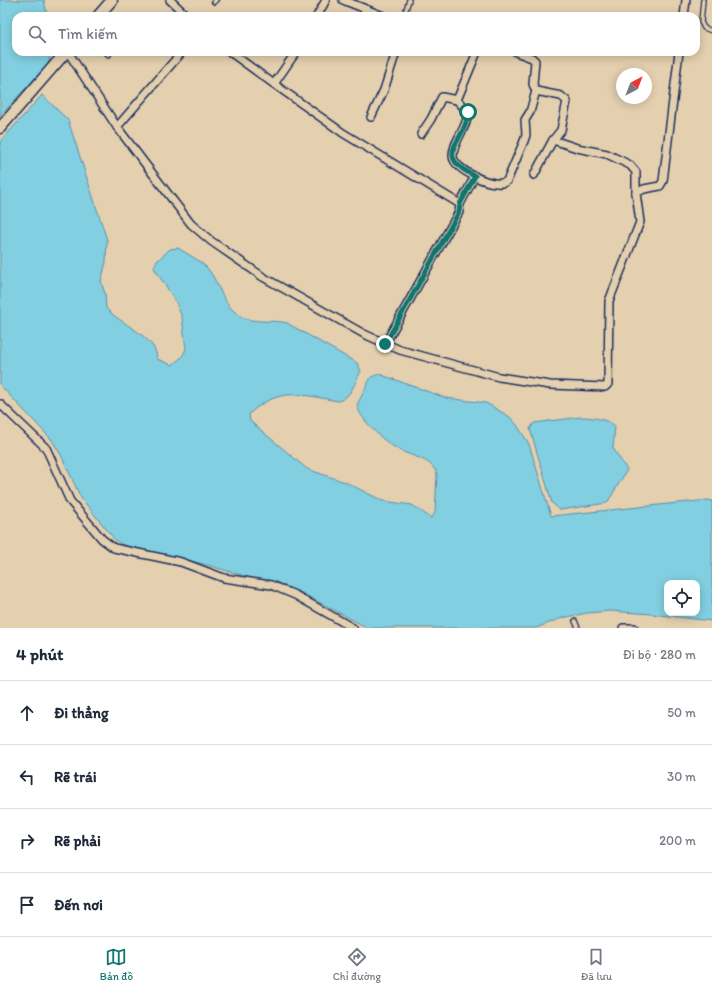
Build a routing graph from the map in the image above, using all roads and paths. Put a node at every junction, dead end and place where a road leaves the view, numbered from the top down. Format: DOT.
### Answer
graph roads {
  1 [pos="112,0"];
  2 [pos="170,0"];
  3 [pos="326,0"];
  4 [pos="344,0"];
  5 [pos="409,0"];
  6 [pos="686,0"];
  7 [pos="703,0"];
  8 [pos="102,12"];
  9 [pos="183,12"];
  10 [pos="319,12"];
  11 [pos="373,12"];
  12 [pos="405,12"];
  13 [pos="684,12"];
  14 [pos="712,31"];
  15 [pos="63,56"];
  16 [pos="70,56"];
  17 [pos="179,56"];
  18 [pos="236,56"];
  19 [pos="293,56"];
  20 [pos="395,56"];
  21 [pos="474,56"];
  22 [pos="527,56"];
  23 [pos="678,56"];
  24 [pos="275,83"];
  25 [pos="536,91"];
  26 [pos="457,100"];
  27 [pos="370,117"];
  28 [pos="0,128"];
  29 [pos="117,128"];
  30 [pos="421,134"];
  31 [pos="553,140"];
  32 [pos="534,175"];
  33 [pos="475,176"];
  34 [pos="636,194"];
  35 [pos="460,204"];
  36 [pos="385,344"];
  37 [pos="0,404"];
  38 [pos="575,621"];
  39 [pos="353,628"];
  40 [pos="578,628"];
  41 [pos="623,628"];
  42 [pos="634,628"];
  1 -- 8 [label="main road"];
  2 -- 9 [label="street"];
  3 -- 10 [label="street"];
  4 -- 11 [label="street"];
  5 -- 12 [label="lane"];
  6 -- 13 [label="street"];
  7 -- 14 [label="lane"];
  15 -- 28 [label="main road"];
  16 -- 29 [label="street"];
  17 -- 29 [label="street"];
  18 -- 24 [label="street"];
  19 -- 24 [label="street"];
  20 -- 27 [label="street"];
  21 -- 26 [label="street"];
  22 -- 25 [label="street"];
  23 -- 34 [label="street"];
  24 -- 35 [label="street"];
  25 -- 31 [label="street"];
  25 -- 33 [label="street"];
  26 -- 30 [label="street"];
  26 -- 33 [label="street"];
  29 -- 36 [label="street"];
  31 -- 32 [label="street"];
  31 -- 34 [label="street"];
  33 -- 35 [label="street"];
  34 -- 36 [label="street"];
  35 -- 36 [label="street"];
  37 -- 39 [label="street"];
  38 -- 40 [label="lane"];
  41 -- 42 [label="street"];
}
